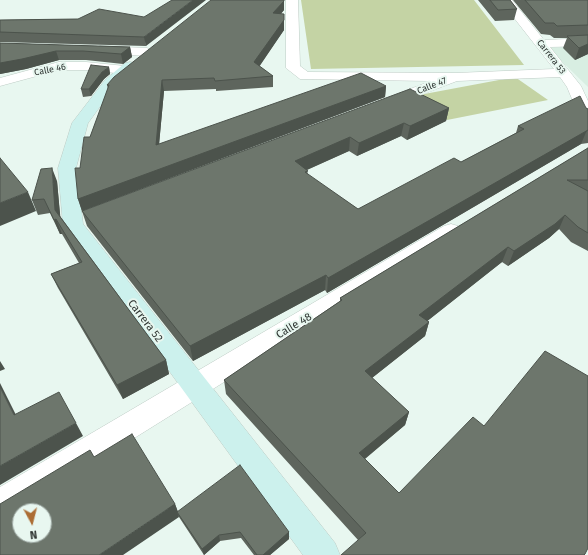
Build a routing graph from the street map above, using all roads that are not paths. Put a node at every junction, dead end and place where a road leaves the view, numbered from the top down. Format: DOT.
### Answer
graph roads {
  1 [pos="292,0"];
  2 [pos="506,0"];
  3 [pos="588,42"];
  4 [pos="159,43"];
  5 [pos="541,44"];
  6 [pos="87,50"];
  7 [pos="147,52"];
  8 [pos="125,70"];
  9 [pos="563,73"];
  10 [pos="455,77"];
  11 [pos="0,82"];
  12 [pos="374,108"];
  13 [pos="588,118"];
  14 [pos="466,222"];
  15 [pos="194,386"];
  16 [pos="0,504"];
  17 [pos="323,555"];
  1 -- 10 [label="street"];
  2 -- 5 [label="street, Carrera 53"];
  3 -- 5 [label="street"];
  4 -- 7 [label="street, Carrera 52"];
  5 -- 9 [label="street, Carrera 53"];
  6 -- 7 [label="street"];
  7 -- 8 [label="street, Carrera 52"];
  8 -- 11 [label="street, Calle 46"];
  8 -- 15 [label="street, Carrera 52"];
  9 -- 10 [label="street"];
  9 -- 13 [label="street, Carrera 53"];
  10 -- 12 [label="street, Calle 47"];
  14 -- 15 [label="street, Calle 48"];
  15 -- 16 [label="street, Calle 48"];
  15 -- 17 [label="street, Carrera 52"];
}
